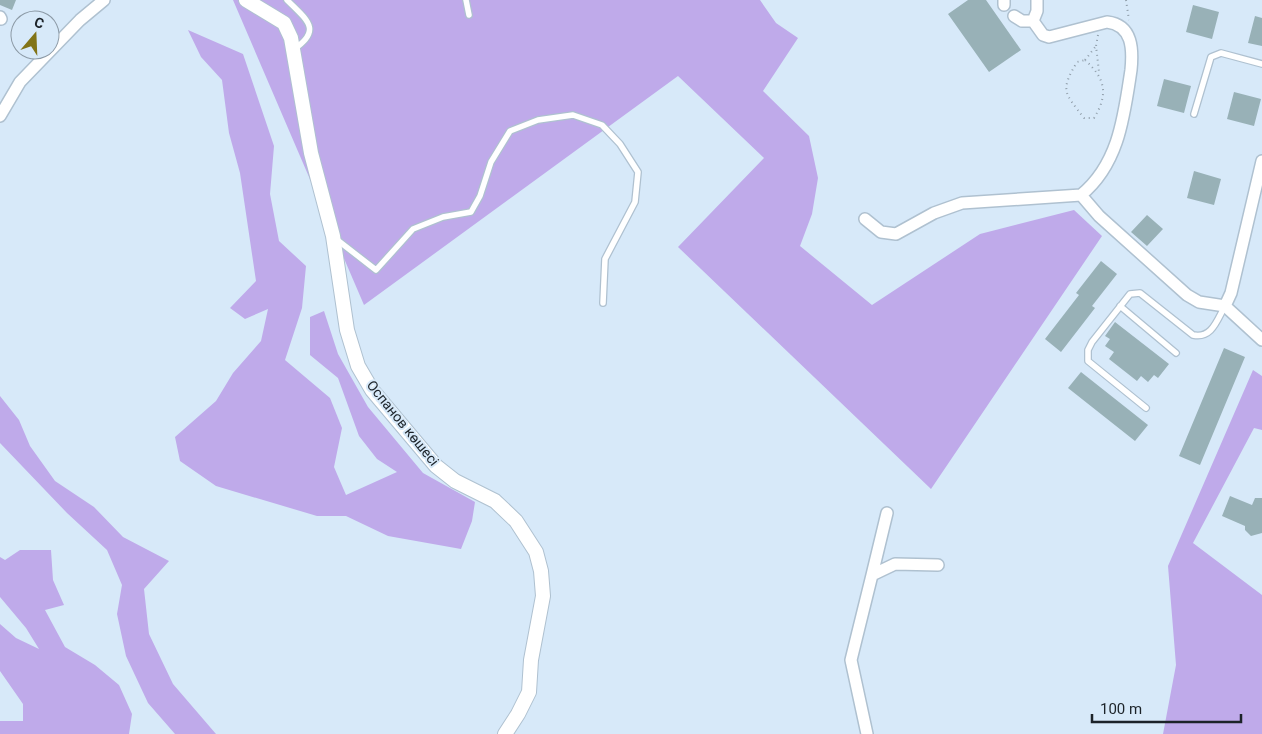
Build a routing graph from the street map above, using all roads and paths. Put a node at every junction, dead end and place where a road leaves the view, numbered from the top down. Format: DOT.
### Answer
graph roads {
  1 [pos="104,0"];
  2 [pos="246,0"];
  3 [pos="287,0"];
  4 [pos="466,0"];
  5 [pos="1037,0"];
  6 [pos="1126,0"];
  7 [pos="469,15"];
  8 [pos="1014,16"];
  9 [pos="1033,21"];
  10 [pos="1099,24"];
  11 [pos="1131,27"];
  12 [pos="1096,46"];
  13 [pos="293,50"];
  14 [pos="1085,60"];
  15 [pos="1262,64"];
  16 [pos="1099,72"];
  17 [pos="1194,114"];
  18 [pos="0,116"];
  19 [pos="1262,161"];
  20 [pos="1081,195"];
  21 [pos="865,219"];
  22 [pos="333,236"];
  23 [pos="603,303"];
  24 [pos="1120,306"];
  25 [pos="1225,306"];
  26 [pos="1262,340"];
  27 [pos="1176,353"];
  28 [pos="1146,408"];
  29 [pos="887,513"];
  30 [pos="938,564"];
  31 [pos="872,575"];
  32 [pos="505,734"];
  33 [pos="867,734"];
  1 -- 18 [label="street"];
  2 -- 13 [label="street, Оспанов көшесі"];
  3 -- 13 [label="lane"];
  4 -- 7 [label="lane"];
  5 -- 9 [label="street"];
  6 -- 11 [label="path"];
  8 -- 9 [label="street"];
  9 -- 10 [label="street"];
  10 -- 12 [label="path"];
  10 -- 20 [label="street"];
  12 -- 14 [label="path"];
  12 -- 16 [label="path"];
  13 -- 22 [label="street, Оспанов көшесі"];
  14 -- 16 [label="path"];
  14 -- 16 [label="path"];
  15 -- 17 [label="lane"];
  19 -- 25 [label="street"];
  20 -- 21 [label="street"];
  20 -- 25 [label="street"];
  22 -- 23 [label="lane"];
  22 -- 32 [label="street, Оспанов көшесі"];
  24 -- 25 [label="lane"];
  24 -- 27 [label="lane"];
  24 -- 28 [label="lane"];
  25 -- 26 [label="street"];
  29 -- 31 [label="street"];
  30 -- 31 [label="street"];
  31 -- 33 [label="street"];
}
